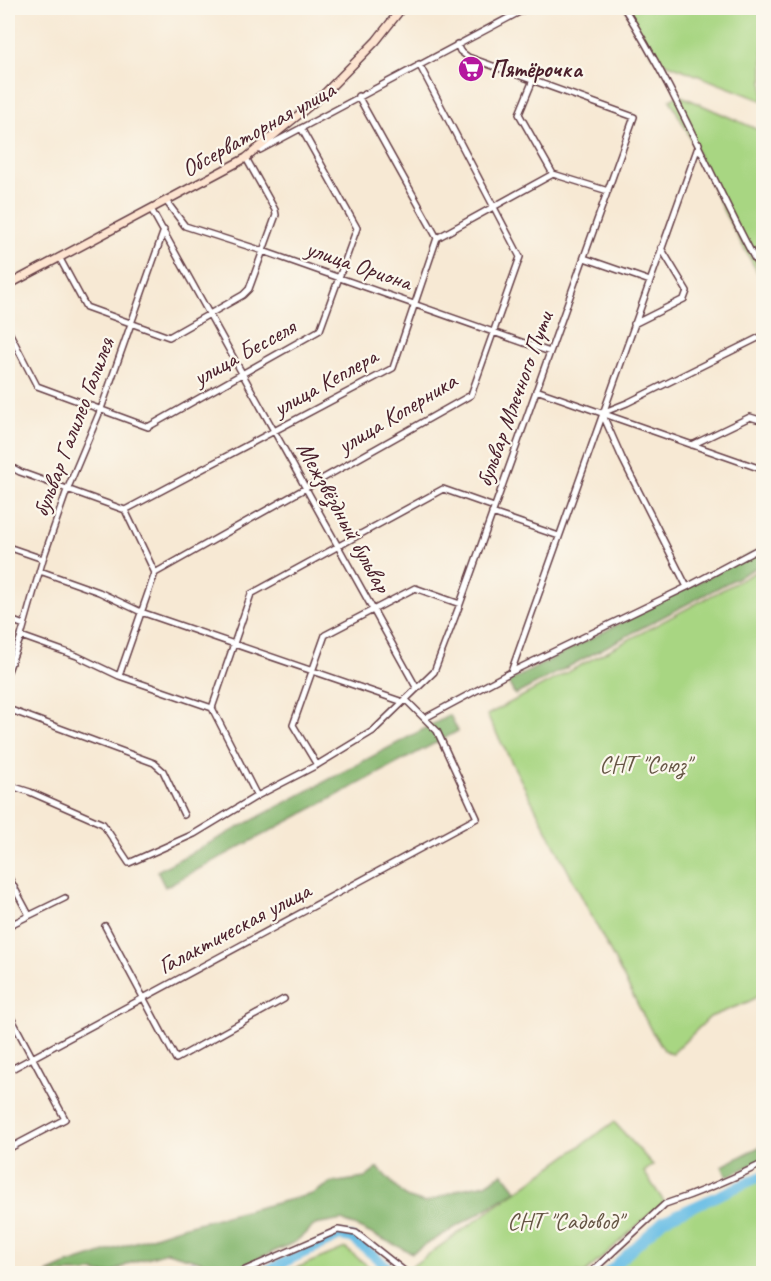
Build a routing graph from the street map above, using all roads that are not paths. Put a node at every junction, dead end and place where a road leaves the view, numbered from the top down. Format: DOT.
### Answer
graph roads {
  1 [pos="402,8"];
  2 [pos="527,8"];
  3 [pos="624,8"];
  4 [pos="457,44"];
  5 [pos="419,64"];
  6 [pos="533,80"];
  7 [pos="358,96"];
  8 [pos="301,128"];
  9 [pos="699,144"];
  10 [pos="246,158"];
  11 [pos="553,174"];
  12 [pos="608,191"];
  13 [pos="166,201"];
  14 [pos="494,207"];
  15 [pos="151,209"];
  16 [pos="164,230"];
  17 [pos="437,238"];
  18 [pos="661,248"];
  19 [pos="263,251"];
  20 [pos="59,257"];
  21 [pos="584,258"];
  22 [pos="764,276"];
  23 [pos="339,278"];
  24 [pos="650,281"];
  25 [pos="8,285"];
  26 [pos="414,304"];
  27 [pos="211,314"];
  28 [pos="130,323"];
  29 [pos="634,324"];
  30 [pos="8,330"];
  31 [pos="494,332"];
  32 [pos="764,335"];
  33 [pos="550,352"];
  34 [pos="243,373"];
  35 [pos="536,390"];
  36 [pos="100,409"];
  37 [pos="602,413"];
  38 [pos="764,426"];
  39 [pos="275,430"];
  40 [pos="692,445"];
  41 [pos="8,461"];
  42 [pos="764,470"];
  43 [pos="307,488"];
  44 [pos="67,490"];
  45 [pos="494,507"];
  46 [pos="125,510"];
  47 [pos="492,513"];
  48 [pos="559,536"];
  49 [pos="339,546"];
  50 [pos="764,546"];
  51 [pos="8,547"];
  52 [pos="43,559"];
  53 [pos="40,571"];
  54 [pos="155,573"];
  55 [pos="687,587"];
  56 [pos="460,604"];
  57 [pos="375,609"];
  58 [pos="141,612"];
  59 [pos="8,619"];
  60 [pos="24,625"];
  61 [pos="21,636"];
  62 [pos="234,644"];
  63 [pos="8,671"];
  64 [pos="312,672"];
  65 [pos="511,672"];
  66 [pos="119,676"];
  67 [pos="416,687"];
  68 [pos="404,701"];
  69 [pos="212,708"];
  70 [pos="8,709"];
  71 [pos="425,718"];
  72 [pos="317,765"];
  73 [pos="8,785"];
  74 [pos="257,796"];
  75 [pos="184,814"];
  76 [pos="8,876"];
  77 [pos="65,898"];
  78 [pos="29,915"];
  79 [pos="8,926"];
  80 [pos="105,926"];
  81 [pos="143,997"];
  82 [pos="284,999"];
  83 [pos="8,1012"];
  84 [pos="32,1058"];
  85 [pos="8,1071"];
  86 [pos="8,1149"];
  87 [pos="764,1163"];
  88 [pos="236,1274"];
  89 [pos="408,1274"];
  90 [pos="589,1274"];
  1 -- 10 [label="main road"];
  2 -- 4 [label="street, Обсерваторная улица"];
  3 -- 9 [label="street"];
  4 -- 5 [label="street, Обсерваторная улица"];
  4 -- 6 [label="street"];
  5 -- 7 [label="street, Обсерваторная улица"];
  5 -- 14 [label="street, улица Коперника"];
  6 -- 11 [label="street"];
  6 -- 12 [label="street, бульвар Млечного Пути"];
  7 -- 8 [label="street, Обсерваторная улица"];
  7 -- 17 [label="street"];
  8 -- 10 [label="street, Обсерваторная улица"];
  8 -- 23 [label="street, улица Бесселя"];
  9 -- 18 [label="street"];
  9 -- 22 [label="street"];
  10 -- 13 [label="main road, Обсерваторная улица"];
  10 -- 19 [label="street"];
  11 -- 12 [label="street"];
  11 -- 14 [label="street"];
  12 -- 21 [label="street, бульвар Млечного Пути"];
  13 -- 15 [label="main road, Обсерваторная улица"];
  13 -- 19 [label="street, улица Ориона"];
  14 -- 17 [label="street"];
  14 -- 31 [label="street, улица Коперника"];
  15 -- 16 [label="street, Межзвёздный бульвар"];
  15 -- 20 [label="main road, Обсерваторная улица"];
  16 -- 27 [label="street, Межзвёздный бульвар"];
  16 -- 28 [label="street, бульвар Галилео Галилея"];
  17 -- 26 [label="street, улица Кеплера"];
  18 -- 24 [label="street"];
  18 -- 29 [label="street"];
  19 -- 23 [label="street, улица Ориона"];
  19 -- 27 [label="street"];
  20 -- 25 [label="main road, Обсерваторная улица"];
  20 -- 28 [label="street"];
  21 -- 24 [label="street"];
  21 -- 33 [label="street, бульвар Млечного Пути"];
  23 -- 26 [label="street, улица Ориона"];
  23 -- 34 [label="street, улица Бесселя"];
  24 -- 29 [label="street"];
  26 -- 31 [label="street, улица Ориона"];
  26 -- 39 [label="street, улица Кеплера"];
  27 -- 28 [label="street"];
  27 -- 34 [label="street, Межзвёздный бульвар"];
  28 -- 36 [label="street, бульвар Галилео Галилея"];
  29 -- 37 [label="street"];
  30 -- 36 [label="street, улица Бесселя"];
  31 -- 33 [label="street, улица Ориона"];
  31 -- 43 [label="street, улица Коперника"];
  32 -- 37 [label="street"];
  33 -- 35 [label="street, бульвар Млечного Пути"];
  34 -- 36 [label="street, улица Бесселя"];
  34 -- 39 [label="street, Межзвёздный бульвар"];
  35 -- 37 [label="street"];
  35 -- 45 [label="street, бульвар Млечного Пути"];
  36 -- 44 [label="street, бульвар Галилео Галилея"];
  37 -- 40 [label="street"];
  37 -- 48 [label="street"];
  37 -- 55 [label="street"];
  38 -- 40 [label="street"];
  39 -- 43 [label="street, Межзвёздный бульвар"];
  39 -- 46 [label="street, улица Кеплера"];
  40 -- 42 [label="street"];
  41 -- 44 [label="street"];
  43 -- 49 [label="street, Межзвёздный бульвар"];
  43 -- 54 [label="street, улица Коперника"];
  44 -- 46 [label="street"];
  44 -- 52 [label="street, бульвар Галилео Галилея"];
  45 -- 47 [label="street, бульвар Млечного Пути"];
  45 -- 49 [label="street"];
  46 -- 54 [label="street"];
  47 -- 48 [label="street"];
  47 -- 56 [label="street, бульвар Млечного Пути"];
  48 -- 65 [label="street"];
  49 -- 57 [label="street, Межзвёздный бульвар"];
  49 -- 62 [label="street"];
  50 -- 55 [label="street"];
  51 -- 52 [label="street"];
  52 -- 53 [label="street, бульвар Галилео Галилея"];
  53 -- 58 [label="street"];
  53 -- 60 [label="street, бульвар Галилео Галилея"];
  54 -- 58 [label="street"];
  55 -- 65 [label="street"];
  56 -- 57 [label="street"];
  56 -- 67 [label="street, бульвар Млечного Пути"];
  57 -- 64 [label="street"];
  57 -- 67 [label="street, Межзвёздный бульвар"];
  58 -- 62 [label="street"];
  58 -- 66 [label="street"];
  59 -- 60 [label="street"];
  60 -- 61 [label="street, бульвар Галилео Галилея"];
  61 -- 63 [label="street, бульвар Галилео Галилея"];
  61 -- 66 [label="street"];
  62 -- 64 [label="street"];
  62 -- 69 [label="street"];
  64 -- 68 [label="street"];
  64 -- 72 [label="street"];
  65 -- 71 [label="street"];
  66 -- 69 [label="street"];
  67 -- 68 [label="street, бульвар Млечного Пути"];
  68 -- 71 [label="street"];
  68 -- 72 [label="street, бульвар Млечного Пути"];
  69 -- 74 [label="street"];
  70 -- 75 [label="street"];
  71 -- 81 [label="street, Галактическая улица"];
  72 -- 74 [label="street, бульвар Млечного Пути"];
  73 -- 74 [label="street, бульвар Млечного Пути"];
  76 -- 78 [label="street"];
  77 -- 78 [label="street"];
  78 -- 79 [label="street"];
  80 -- 81 [label="street"];
  81 -- 82 [label="street"];
  81 -- 84 [label="street, Галактическая улица"];
  83 -- 84 [label="street"];
  84 -- 85 [label="street, Галактическая улица"];
  84 -- 86 [label="street"];
  87 -- 90 [label="street"];
  88 -- 89 [label="street"];
}
